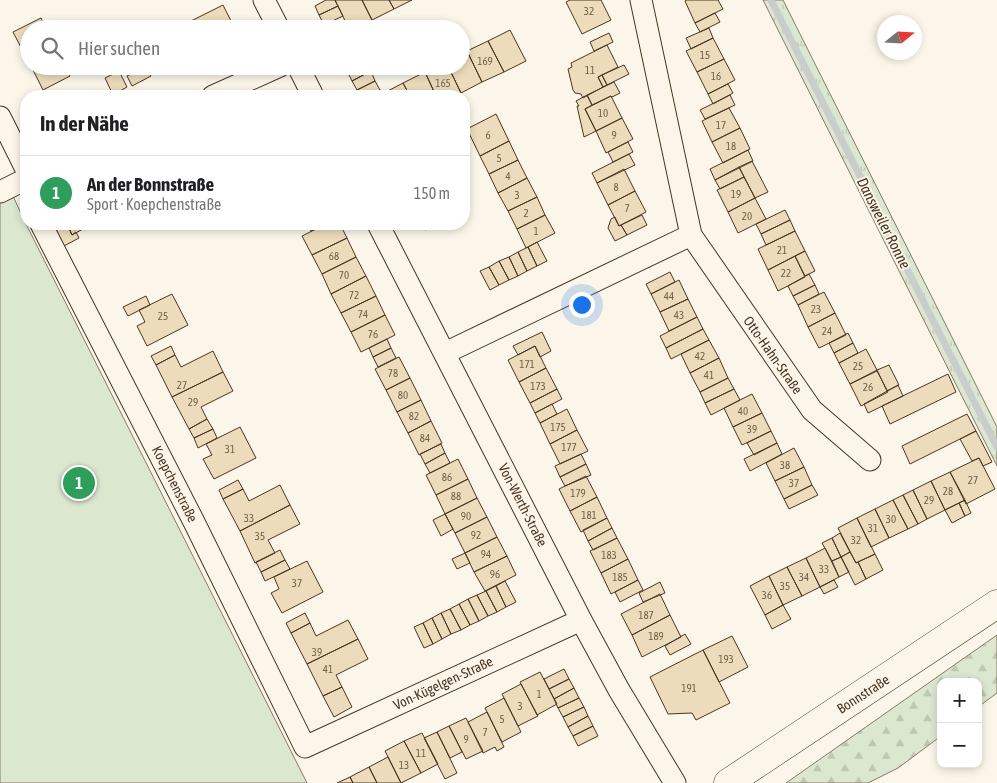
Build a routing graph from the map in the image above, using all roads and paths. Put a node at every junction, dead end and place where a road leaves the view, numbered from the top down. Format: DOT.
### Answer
graph roads {
  1 [pos="264,0"];
  2 [pos="640,0"];
  3 [pos="274,20"];
  4 [pos="260,75"];
  5 [pos="302,75"];
  6 [pos="226,90"];
  7 [pos="310,90"];
  8 [pos="0,117"];
  9 [pos="20,169"];
  10 [pos="20,184"];
  11 [pos="0,192"];
  12 [pos="44,230"];
  13 [pos="381,230"];
  14 [pos="691,235"];
  15 [pos="445,353"];
  16 [pos="870,460"];
  17 [pos="997,604"];
  18 [pos="581,620"];
  19 [pos="306,747"];
  20 [pos="675,783"];
  21 [pos="728,783"];
  1 -- 3 [label="street"];
  2 -- 14 [label="street, Otto-Hahn-Straße"];
  4 -- 6 [label="street"];
  5 -- 7 [label="street"];
  8 -- 9 [label="street"];
  10 -- 11 [label="street"];
  12 -- 19 [label="street, Koepchenstraße"];
  13 -- 15 [label="street, Von-Werth-Straße"];
  14 -- 15 [label="street"];
  14 -- 16 [label="street, Otto-Hahn-Straße"];
  15 -- 18 [label="street, Von-Werth-Straße"];
  17 -- 21 [label="main road, Bonnstraße"];
  18 -- 19 [label="street, Von-Kügelgen-Straße"];
  18 -- 20 [label="street, Von-Werth-Straße"];
}
